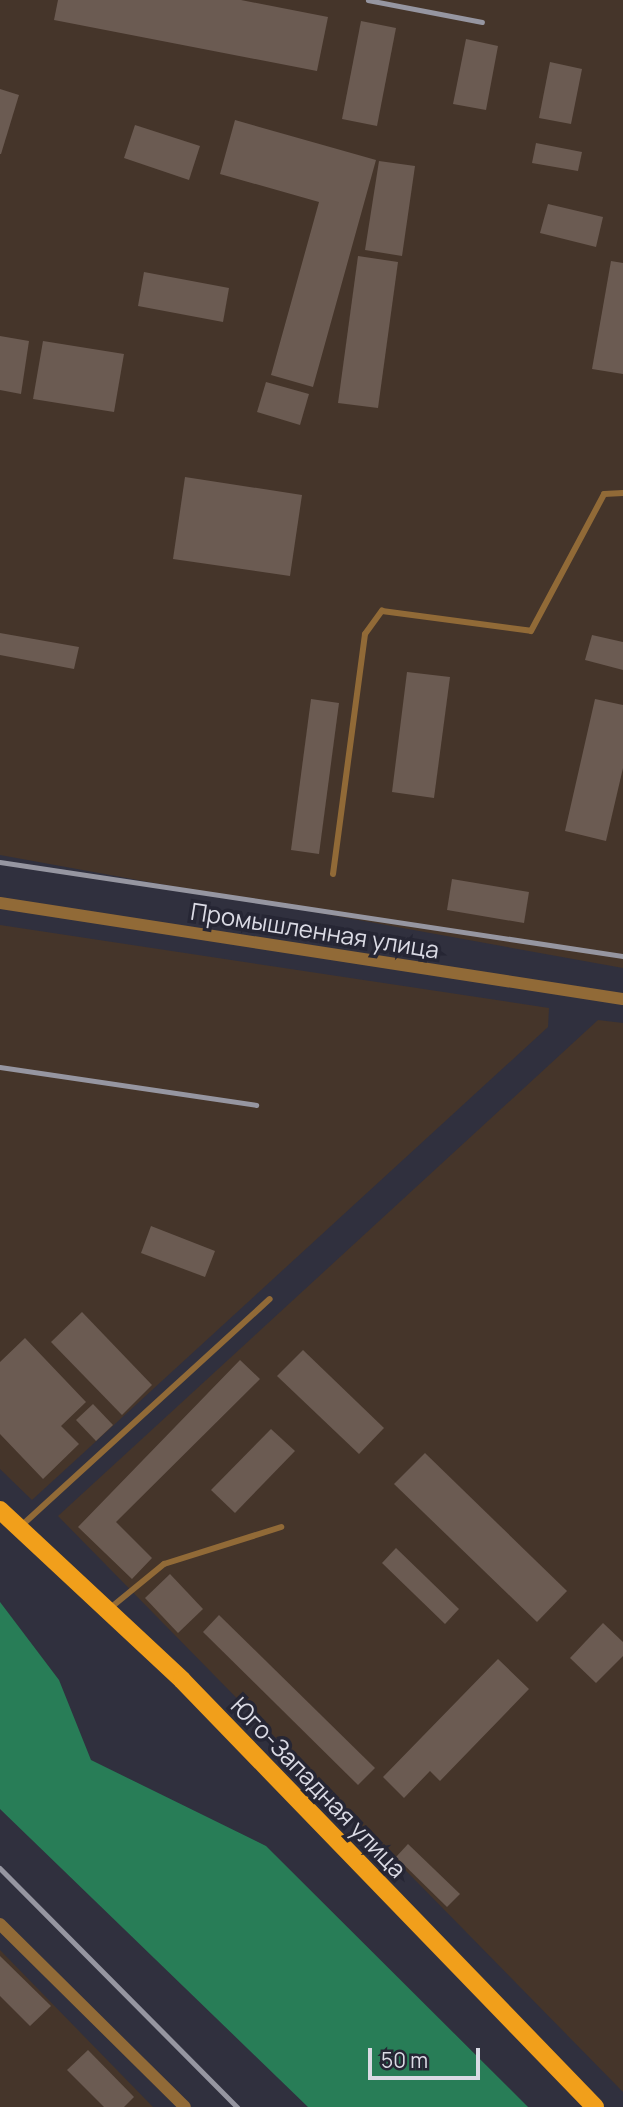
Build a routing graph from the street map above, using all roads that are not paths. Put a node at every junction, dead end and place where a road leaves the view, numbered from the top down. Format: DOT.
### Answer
graph roads {
  1 [pos="623,493"];
  2 [pos="333,874"];
  3 [pos="0,902"];
  4 [pos="623,999"];
  5 [pos="270,1299"];
  6 [pos="0,1510"];
  7 [pos="281,1527"];
  8 [pos="19,1528"];
  9 [pos="105,1612"];
  10 [pos="0,1924"];
  11 [pos="185,2107"];
  12 [pos="595,2107"];
  1 -- 2 [label="lane"];
  3 -- 4 [label="street, Промышленная улица"];
  5 -- 8 [label="lane"];
  6 -- 8 [label="main road, Юго-Западная улица"];
  7 -- 9 [label="lane"];
  8 -- 9 [label="main road, Юго-Западная улица"];
  9 -- 12 [label="main road, Юго-Западная улица"];
  10 -- 11 [label="street"];
}
